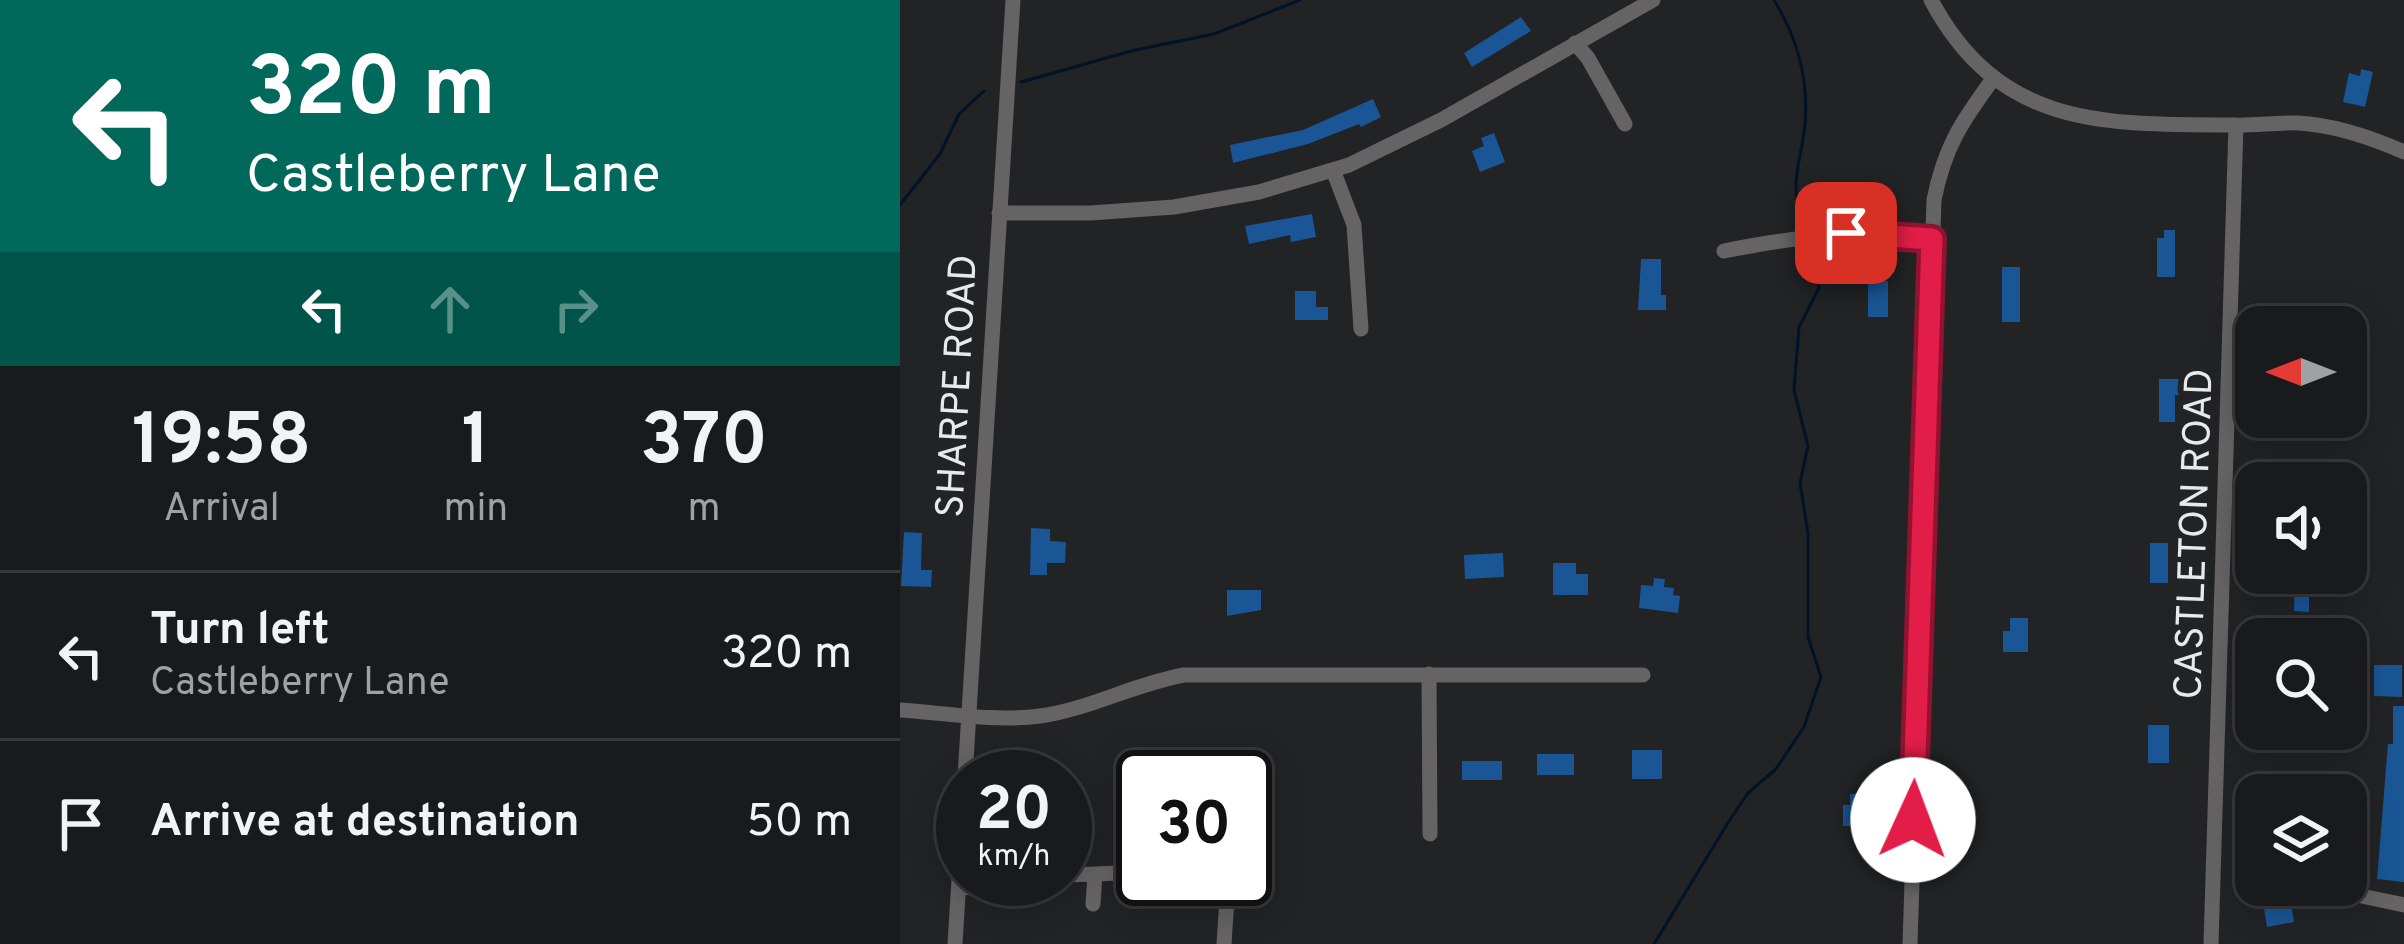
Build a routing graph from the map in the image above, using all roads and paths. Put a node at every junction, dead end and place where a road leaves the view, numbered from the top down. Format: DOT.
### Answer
graph roads {
  1 [pos="1013,0"];
  2 [pos="1654,0"];
  3 [pos="1931,0"];
  4 [pos="1575,43"];
  5 [pos="1993,80"];
  6 [pos="1625,124"];
  7 [pos="2236,125"];
  8 [pos="2404,152"];
  9 [pos="1333,170"];
  10 [pos="999,213"];
  11 [pos="1932,239"];
  12 [pos="1724,251"];
  13 [pos="1361,328"];
  14 [pos="1430,674"];
  15 [pos="1642,675"];
  16 [pos="900,710"];
  17 [pos="969,714"];
  18 [pos="967,750"];
  19 [pos="1430,834"];
  20 [pos="1116,873"];
  21 [pos="1092,874"];
  22 [pos="1095,874"];
  23 [pos="2367,897"];
  24 [pos="1093,904"];
  25 [pos="2404,904"];
  26 [pos="958,906"];
  27 [pos="1226,906"];
  28 [pos="956,944"];
  29 [pos="1224,944"];
  30 [pos="1910,944"];
  31 [pos="2211,944"];
  1 -- 10 [label="street, SHARPE ROAD"];
  2 -- 4 [label="street"];
  3 -- 5 [label="street"];
  4 -- 6 [label="street"];
  4 -- 9 [label="street"];
  5 -- 7 [label="street"];
  5 -- 11 [label="street"];
  7 -- 8 [label="street"];
  7 -- 31 [label="street, CASTLETON ROAD"];
  9 -- 10 [label="street"];
  9 -- 13 [label="street"];
  10 -- 17 [label="street, SHARPE ROAD"];
  11 -- 12 [label="street"];
  11 -- 30 [label="street"];
  14 -- 15 [label="street"];
  14 -- 17 [label="street"];
  14 -- 19 [label="street"];
  16 -- 17 [label="street"];
  17 -- 18 [label="street, SHARPE ROAD"];
  20 -- 22 [label="street"];
  21 -- 22 [label="street"];
  22 -- 24 [label="street"];
  23 -- 25 [label="street"];
  26 -- 28 [label="street"];
  27 -- 29 [label="street"];
}
